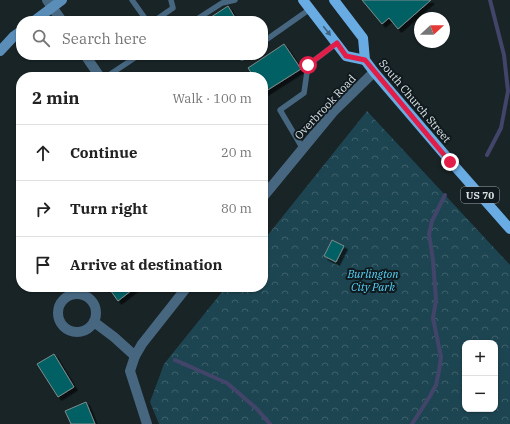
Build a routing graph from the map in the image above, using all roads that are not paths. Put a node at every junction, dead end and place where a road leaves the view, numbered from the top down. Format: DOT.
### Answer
graph roads {
  1 [pos="62,0"];
  2 [pos="132,0"];
  3 [pos="171,0"];
  4 [pos="235,0"];
  5 [pos="303,0"];
  6 [pos="334,0"];
  7 [pos="50,3"];
  8 [pos="310,9"];
  9 [pos="38,16"];
  10 [pos="59,16"];
  11 [pos="143,16"];
  12 [pos="161,16"];
  13 [pos="202,16"];
  14 [pos="16,35"];
  15 [pos="268,38"];
  16 [pos="337,43"];
  17 [pos="0,51"];
  18 [pos="88,60"];
  19 [pos="132,60"];
  20 [pos="365,60"];
  21 [pos="97,72"];
  22 [pos="114,72"];
  23 [pos="374,72"];
  24 [pos="303,149"];
  25 [pos="268,191"];
  26 [pos="510,229"];
  27 [pos="183,292"];
  28 [pos="94,322"];
  29 [pos="135,356"];
  30 [pos="147,424"];
  1 -- 7 [label="main road"];
  2 -- 11 [label="lane"];
  3 -- 12 [label="lane"];
  4 -- 13 [label="lane"];
  5 -- 8 [label="main road, South Church Street"];
  6 -- 20 [label="main road, South Church Street"];
  7 -- 9 [label="main road"];
  7 -- 10 [label="street"];
  8 -- 15 [label="lane"];
  8 -- 16 [label="main road, South Church Street, one-way"];
  14 -- 17 [label="main road"];
  16 -- 20 [label="main road, South Church Street"];
  16 -- 24 [label="lane"];
  18 -- 21 [label="street"];
  19 -- 22 [label="lane"];
  20 -- 23 [label="main road, South Church Street / US 70"];
  23 -- 24 [label="street, Overbrook Road"];
  23 -- 26 [label="main road, South Church Street / US 70"];
  24 -- 25 [label="street, Overbrook Road"];
  27 -- 29 [label="street"];
  28 -- 29 [label="street"];
  29 -- 30 [label="street"];
}
